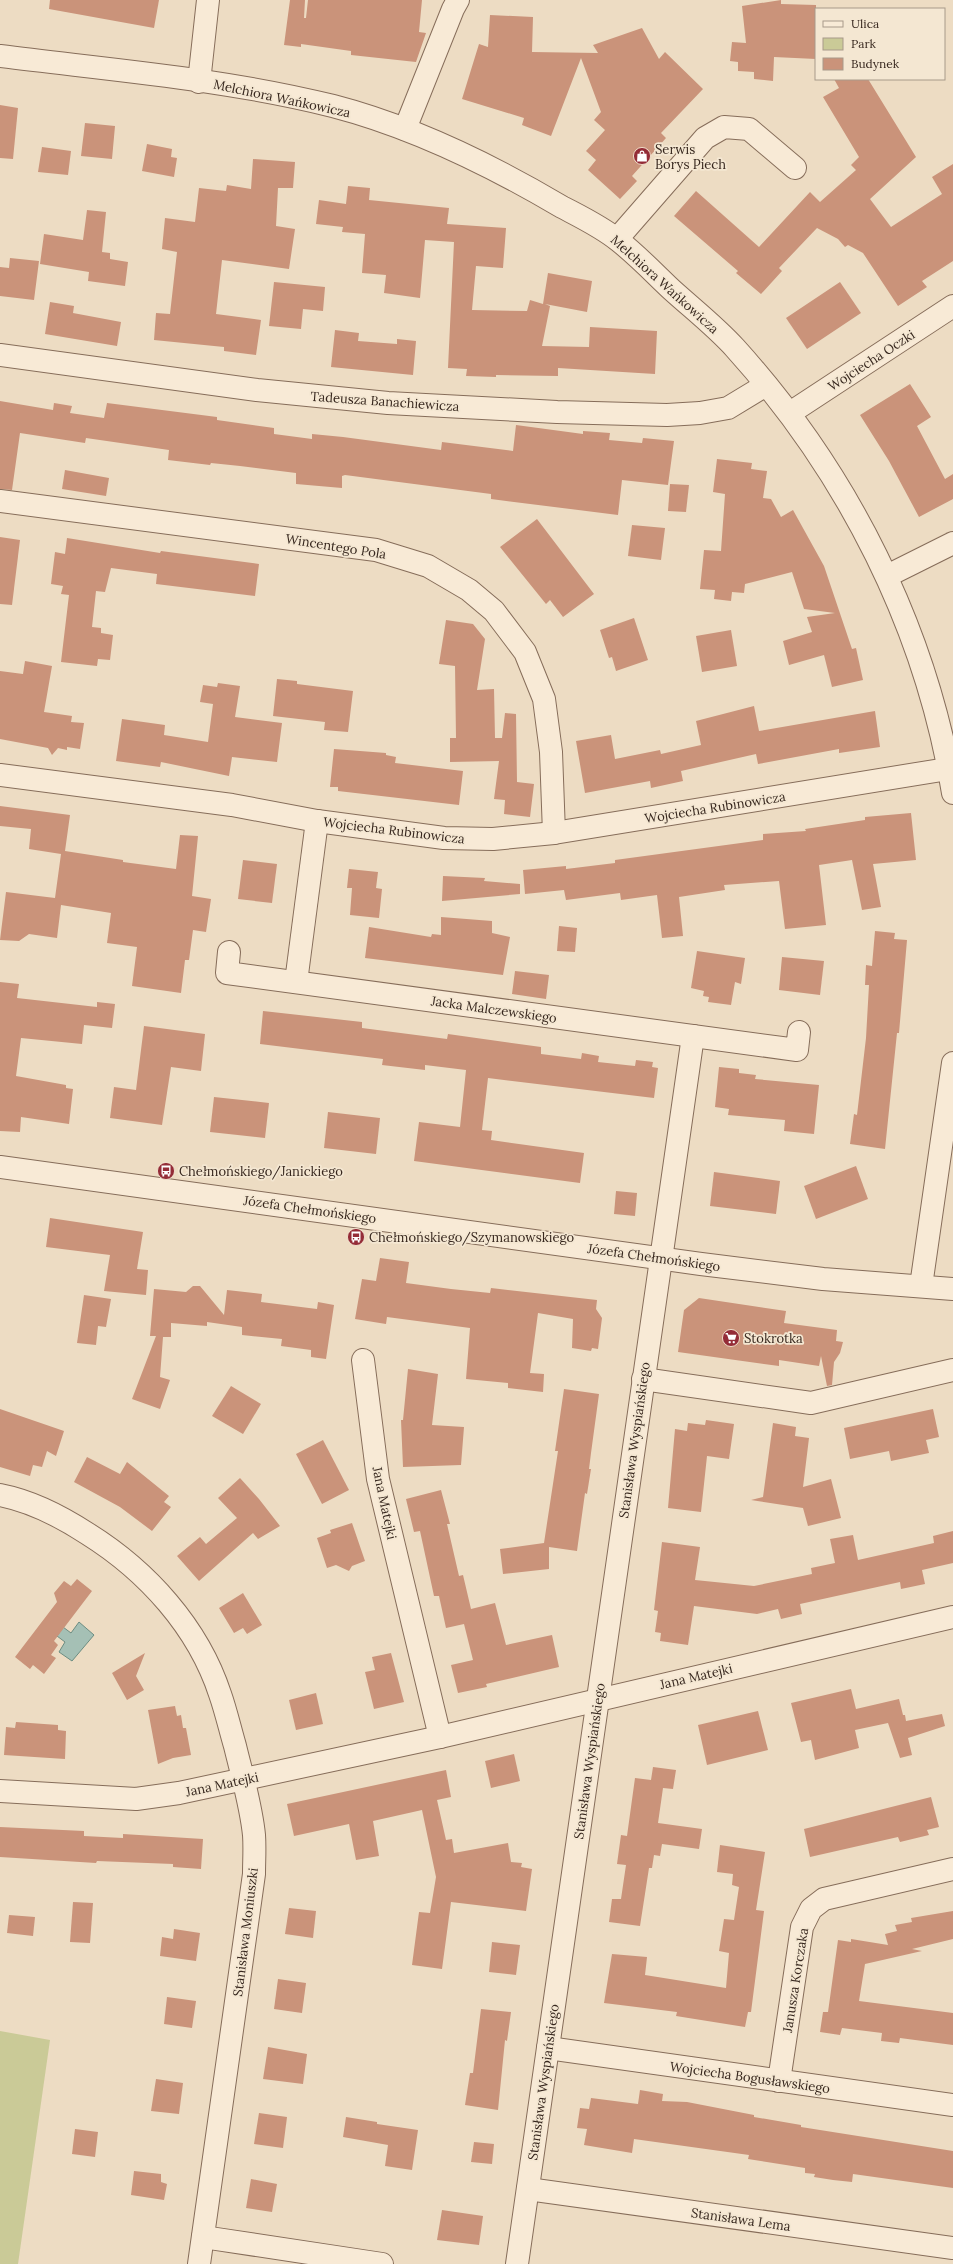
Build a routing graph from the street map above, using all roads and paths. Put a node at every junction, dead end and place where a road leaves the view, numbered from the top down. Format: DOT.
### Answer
graph roads {
  1 [pos="208,0"];
  2 [pos="458,0"];
  3 [pos="0,56"];
  4 [pos="199,82"];
  5 [pos="405,129"];
  6 [pos="795,168"];
  7 [pos="618,239"];
  8 [pos="953,306"];
  9 [pos="0,355"];
  10 [pos="766,385"];
  11 [pos="790,413"];
  12 [pos="0,501"];
  13 [pos="953,543"];
  14 [pos="887,576"];
  15 [pos="951,768"];
  16 [pos="0,775"];
  17 [pos="953,793"];
  18 [pos="317,821"];
  19 [pos="554,833"];
  20 [pos="229,952"];
  21 [pos="296,982"];
  22 [pos="799,1032"];
  23 [pos="693,1036"];
  24 [pos="953,1063"];
  25 [pos="0,1167"];
  26 [pos="660,1258"];
  27 [pos="921,1286"];
  28 [pos="953,1289"];
  29 [pos="363,1360"];
  30 [pos="953,1370"];
  31 [pos="643,1379"];
  32 [pos="0,1495"];
  33 [pos="953,1616"];
  34 [pos="598,1699"];
  35 [pos="440,1737"];
  36 [pos="244,1780"];
  37 [pos="0,1791"];
  38 [pos="953,1869"];
  39 [pos="548,2048"];
  40 [pos="779,2081"];
  41 [pos="953,2105"];
  42 [pos="528,2189"];
  43 [pos="203,2237"];
  44 [pos="953,2248"];
  45 [pos="199,2264"];
  46 [pos="382,2264"];
  47 [pos="517,2264"];
  1 -- 4 [label="street"];
  2 -- 5 [label="street"];
  3 -- 4 [label="street, Melchiora Wańkowicza"];
  4 -- 5 [label="street, Melchiora Wańkowicza"];
  5 -- 7 [label="street, Melchiora Wańkowicza"];
  6 -- 7 [label="street"];
  7 -- 10 [label="street, Melchiora Wańkowicza"];
  8 -- 11 [label="street, Wojciecha Oczki"];
  9 -- 10 [label="street, Tadeusza Banachiewicza"];
  10 -- 11 [label="street, Melchiora Wańkowicza"];
  11 -- 14 [label="street, Melchiora Wańkowicza"];
  12 -- 19 [label="street, Wincentego Pola"];
  13 -- 14 [label="street"];
  14 -- 15 [label="street, Melchiora Wańkowicza"];
  15 -- 17 [label="street, Melchiora Wańkowicza"];
  15 -- 19 [label="street, Wojciecha Rubinowicza"];
  16 -- 18 [label="street, Wojciecha Rubinowicza"];
  18 -- 19 [label="street, Wojciecha Rubinowicza"];
  18 -- 21 [label="street"];
  20 -- 21 [label="street, Jacka Malczewskiego"];
  21 -- 23 [label="street, Jacka Malczewskiego"];
  22 -- 23 [label="street, Jacka Malczewskiego"];
  23 -- 26 [label="street"];
  24 -- 27 [label="street"];
  25 -- 26 [label="street, Józefa Chełmońskiego"];
  26 -- 27 [label="street, Józefa Chełmońskiego"];
  26 -- 31 [label="street, Stanisława Wyspiańskiego"];
  27 -- 28 [label="street, Józefa Chełmońskiego"];
  29 -- 35 [label="street, Jana Matejki"];
  30 -- 31 [label="street"];
  31 -- 34 [label="street, Stanisława Wyspiańskiego"];
  32 -- 36 [label="street, Stanisława Moniuszki"];
  33 -- 34 [label="street, Jana Matejki"];
  34 -- 35 [label="street, Jana Matejki"];
  34 -- 39 [label="street, Stanisława Wyspiańskiego"];
  35 -- 36 [label="street, Jana Matejki"];
  36 -- 37 [label="street, Jana Matejki"];
  36 -- 43 [label="street, Stanisława Moniuszki"];
  38 -- 40 [label="street, Janusza Korczaka"];
  39 -- 40 [label="street, Wojciecha Bogusławskiego"];
  39 -- 42 [label="street, Stanisława Wyspiańskiego"];
  40 -- 41 [label="street, Wojciecha Bogusławskiego"];
  42 -- 44 [label="street, Stanisława Lema"];
  42 -- 47 [label="street, Stanisława Wyspiańskiego"];
  43 -- 45 [label="street, Stanisława Moniuszki"];
  43 -- 46 [label="street"];
}
